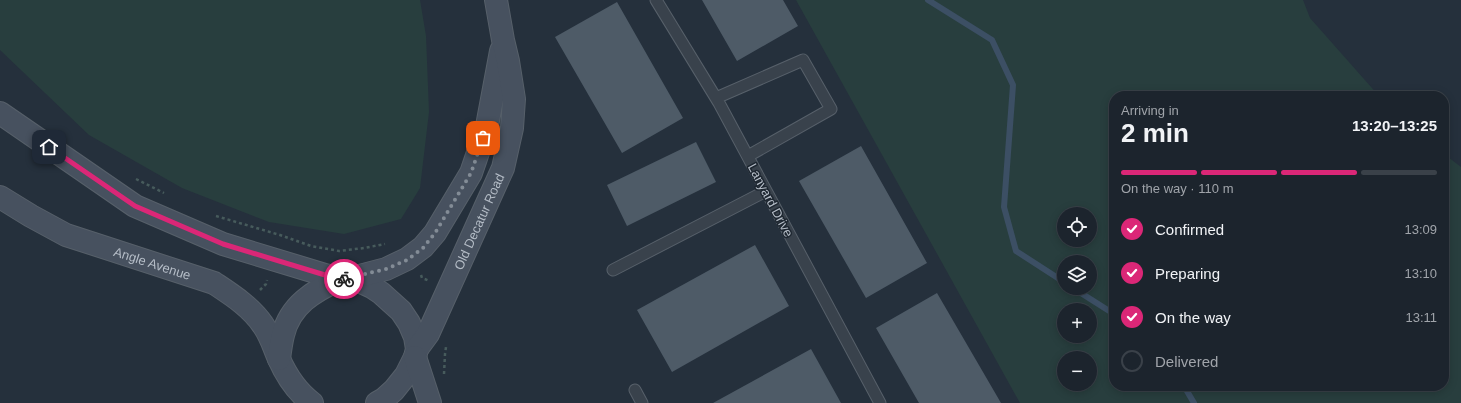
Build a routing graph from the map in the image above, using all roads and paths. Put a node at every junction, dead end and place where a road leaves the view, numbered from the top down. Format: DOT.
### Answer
graph roads {
  1 [pos="496,0"];
  2 [pos="656,0"];
  3 [pos="503,40"];
  4 [pos="716,98"];
  5 [pos="0,113"];
  6 [pos="748,156"];
  7 [pos="134,178"];
  8 [pos="766,191"];
  9 [pos="168,195"];
  10 [pos="0,197"];
  11 [pos="209,213"];
  12 [pos="389,242"];
  13 [pos="613,270"];
  14 [pos="419,272"];
  15 [pos="268,278"];
  16 [pos="342,279"];
  17 [pos="432,282"];
  18 [pos="259,291"];
  19 [pos="448,341"];
  20 [pos="416,353"];
  21 [pos="279,359"];
  22 [pos="444,380"];
  23 [pos="635,390"];
  24 [pos="312,403"];
  25 [pos="377,403"];
  26 [pos="430,403"];
  27 [pos="642,403"];
  28 [pos="880,403"];
  1 -- 3 [label="main road, Old Decatur Road"];
  2 -- 4 [label="lane, Lanyard Drive"];
  3 -- 16 [label="main road, Old Decatur Road"];
  3 -- 20 [label="main road, Old Decatur Road"];
  4 -- 6 [label="lane, Lanyard Drive"];
  4 -- 6 [label="lane"];
  5 -- 16 [label="main road"];
  6 -- 8 [label="lane, Lanyard Drive"];
  7 -- 9 [label="path"];
  8 -- 13 [label="lane"];
  8 -- 28 [label="lane, Lanyard Drive"];
  10 -- 21 [label="main road, Angle Avenue"];
  11 -- 12 [label="path"];
  14 -- 17 [label="path"];
  15 -- 18 [label="path"];
  16 -- 20 [label="main road"];
  16 -- 21 [label="main road, Old Decatur Road"];
  19 -- 22 [label="path"];
  20 -- 25 [label="main road, Old Decatur Road"];
  20 -- 26 [label="main road"];
  21 -- 24 [label="main road, Angle Avenue"];
  23 -- 27 [label="lane"];
}
